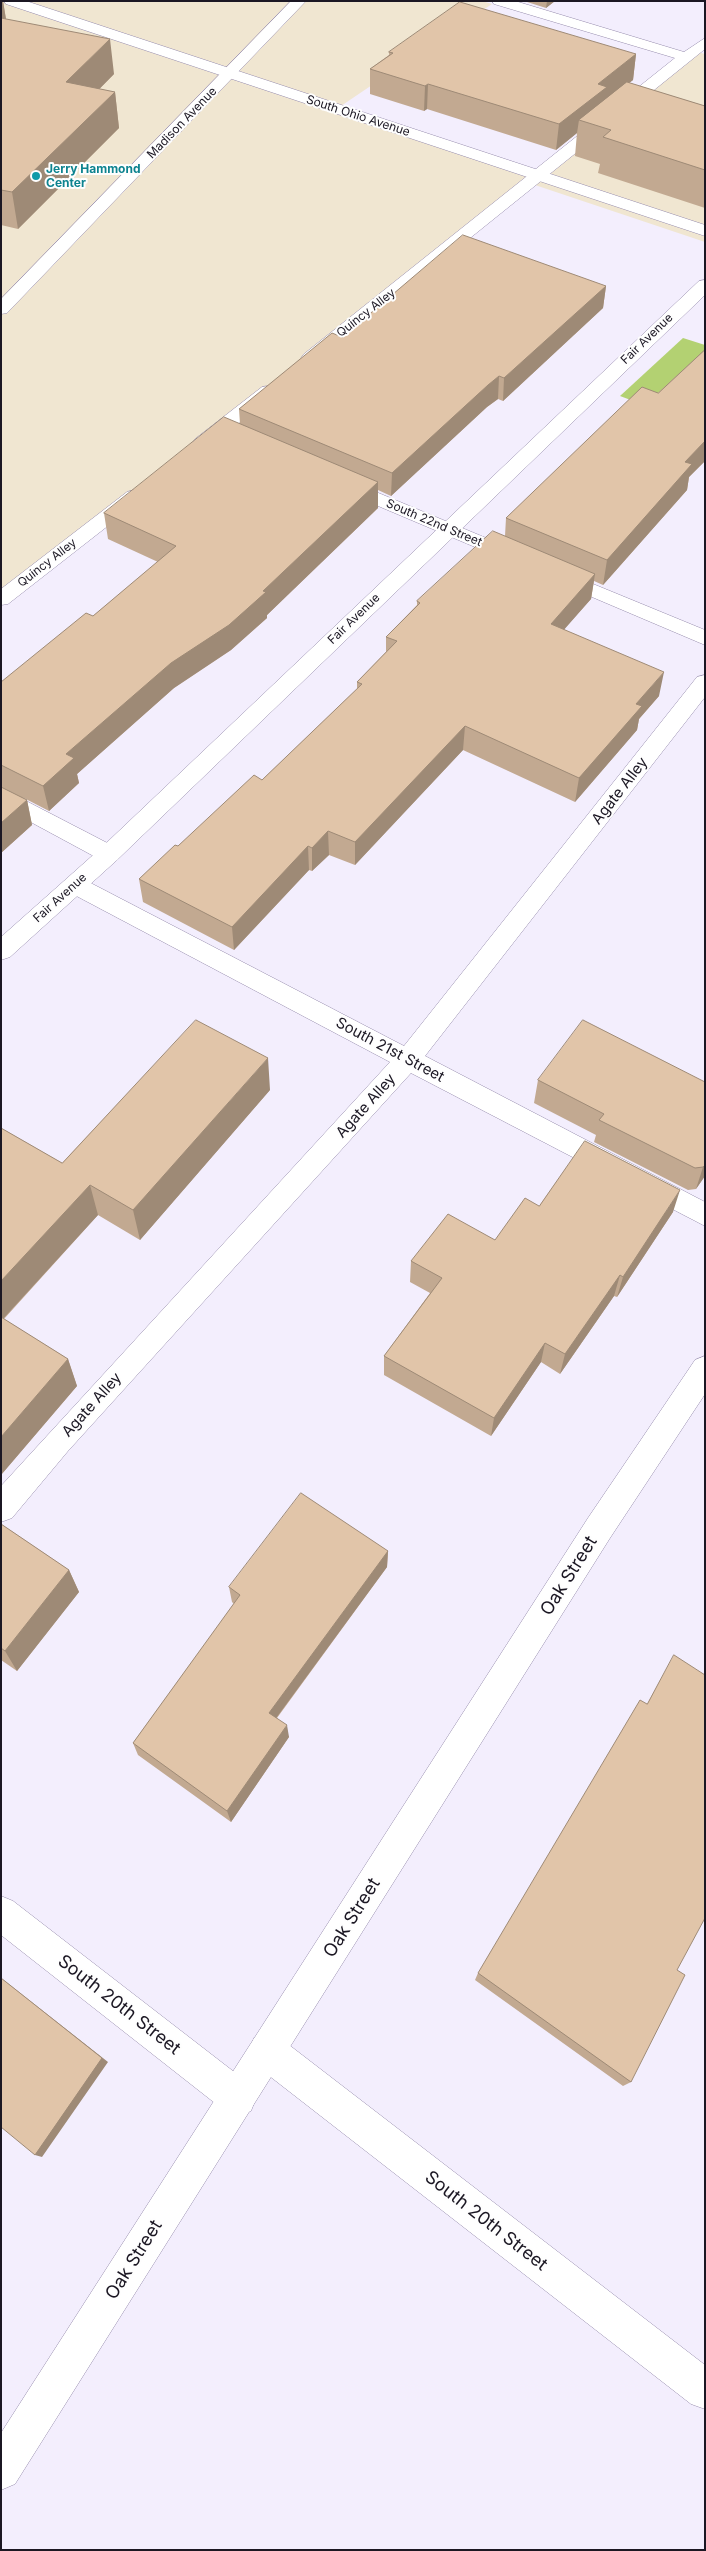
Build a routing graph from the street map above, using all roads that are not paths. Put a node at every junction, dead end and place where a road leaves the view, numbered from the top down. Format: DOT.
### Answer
graph roads {
  1 [pos="11,1"];
  2 [pos="299,1"];
  3 [pos="499,1"];
  4 [pos="705,42"];
  5 [pos="686,57"];
  6 [pos="230,74"];
  7 [pos="539,176"];
  8 [pos="705,231"];
  9 [pos="705,284"];
  10 [pos="1,309"];
  11 [pos="296,369"];
  12 [pos="280,381"];
  13 [pos="187,455"];
  14 [pos="324,476"];
  15 [pos="148,485"];
  16 [pos="448,529"];
  17 [pos="1,599"];
  18 [pos="705,638"];
  19 [pos="705,682"];
  20 [pos="1,796"];
  21 [pos="109,854"];
  22 [pos="75,885"];
  23 [pos="1,951"];
  24 [pos="408,1059"];
  25 [pos="705,1215"];
  26 [pos="705,1369"];
  27 [pos="1,1508"];
  28 [pos="1,1913"];
  29 [pos="267,2051"];
  30 [pos="238,2098"];
  31 [pos="705,2390"];
  32 [pos="1,2470"];
  1 -- 6 [label="street, South Ohio Avenue"];
  2 -- 6 [label="street, Madison Avenue"];
  3 -- 5 [label="street"];
  4 -- 5 [label="street, Quincy Alley"];
  5 -- 7 [label="street, Quincy Alley"];
  6 -- 7 [label="street, South Ohio Avenue"];
  6 -- 10 [label="street, Madison Avenue"];
  7 -- 8 [label="street, South Ohio Avenue"];
  7 -- 11 [label="street, Quincy Alley"];
  9 -- 16 [label="street, Fair Avenue"];
  12 -- 13 [label="street"];
  14 -- 16 [label="street, South 22nd Street"];
  15 -- 17 [label="street, Quincy Alley"];
  16 -- 18 [label="street, South 22nd Street"];
  16 -- 21 [label="street, Fair Avenue"];
  19 -- 24 [label="street, Agate Alley"];
  20 -- 21 [label="street"];
  21 -- 22 [label="street, Fair Avenue"];
  22 -- 23 [label="street, Fair Avenue"];
  22 -- 24 [label="street, South 21st Street"];
  24 -- 25 [label="street, South 21st Street"];
  24 -- 27 [label="street, Agate Alley"];
  26 -- 29 [label="street, Oak Street"];
  28 -- 30 [label="street, South 20th Street"];
  29 -- 30 [label="street, Oak Street"];
  29 -- 31 [label="street, South 20th Street"];
  30 -- 32 [label="street, Oak Street"];
}
